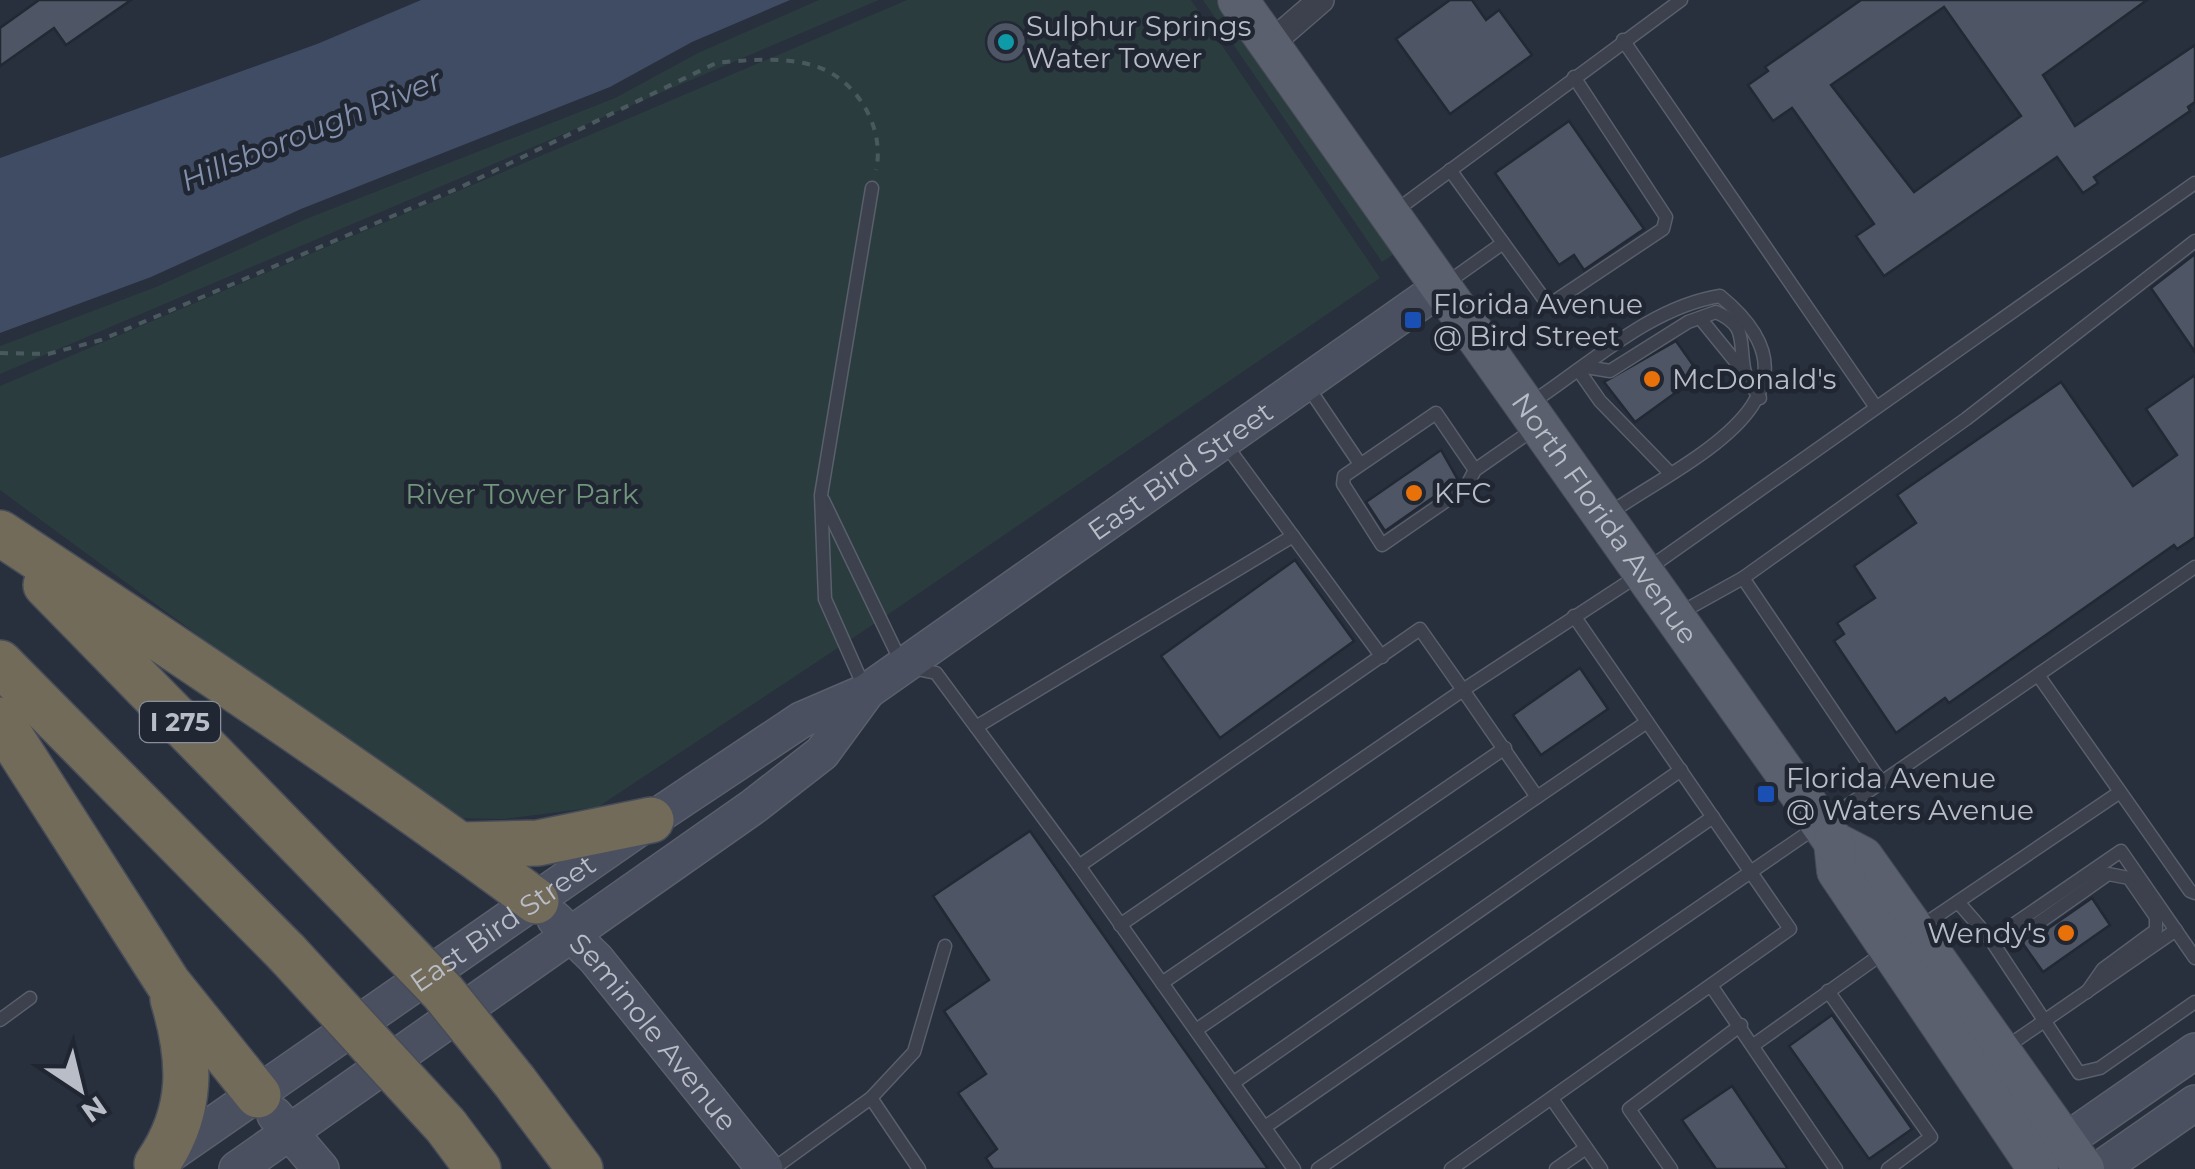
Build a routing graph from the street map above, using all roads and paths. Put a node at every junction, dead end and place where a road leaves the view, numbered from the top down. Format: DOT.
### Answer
graph roads {
  1 [pos="1238,0"];
  2 [pos="1321,0"];
  3 [pos="1681,0"];
  4 [pos="1623,40"];
  5 [pos="1269,45"];
  6 [pos="1574,77"];
  7 [pos="1450,170"];
  8 [pos="2195,184"];
  9 [pos="872,188"];
  10 [pos="1392,214"];
  11 [pos="2195,241"];
  12 [pos="1503,242"];
  13 [pos="1443,286"];
  14 [pos="1700,318"];
  15 [pos="0,353"];
  16 [pos="1582,369"];
  17 [pos="1744,372"];
  18 [pos="1305,383"];
  19 [pos="1760,398"];
  20 [pos="1875,406"];
  21 [pos="1534,416"];
  22 [pos="1223,440"];
  23 [pos="1360,464"];
  24 [pos="1475,470"];
  25 [pos="1669,472"];
  26 [pos="821,496"];
  27 [pos="1604,517"];
  28 [pos="0,536"];
  29 [pos="1293,536"];
  30 [pos="2195,568"];
  31 [pos="1642,573"];
  32 [pos="1743,578"];
  33 [pos="1574,616"];
  34 [pos="1672,617"];
  35 [pos="1382,657"];
  36 [pos="0,663"];
  37 [pos="903,666"];
  38 [pos="2038,675"];
  39 [pos="1464,690"];
  40 [pos="866,692"];
  41 [pos="0,720"];
  42 [pos="1647,722"];
  43 [pos="976,728"];
  44 [pos="1505,748"];
  45 [pos="1680,770"];
  46 [pos="1882,782"];
  47 [pos="2120,792"];
  48 [pos="1538,797"];
  49 [pos="1713,817"];
  50 [pos="651,820"];
  51 [pos="1828,833"];
  52 [pos="463,844"];
  53 [pos="1079,866"];
  54 [pos="1749,870"];
  55 [pos="2195,893"];
  56 [pos="536,901"];
  57 [pos="1958,902"];
  58 [pos="1120,924"];
  59 [pos="2176,930"];
  60 [pos="573,934"];
  61 [pos="1902,940"];
  62 [pos="1991,940"];
  63 [pos="945,946"];
  64 [pos="2195,958"];
  65 [pos="168,983"];
  66 [pos="1162,983"];
  67 [pos="1712,986"];
  68 [pos="1828,991"];
  69 [pos="2087,992"];
  70 [pos="30,998"];
  71 [pos="2195,1002"];
  72 [pos="0,1020"];
  73 [pos="2043,1022"];
  74 [pos="1740,1025"];
  75 [pos="1196,1030"];
  76 [pos="1755,1044"];
  77 [pos="2001,1051"];
  78 [pos="2195,1051"];
  79 [pos="1233,1084"];
  80 [pos="258,1095"];
  81 [pos="871,1098"];
  82 [pos="1552,1099"];
  83 [pos="2195,1103"];
  84 [pos="1264,1128"];
  85 [pos="290,1132"];
  86 [pos="1586,1148"];
  87 [pos="2049,1162"];
  88 [pos="154,1166"];
  89 [pos="237,1169"];
  90 [pos="320,1169"];
  91 [pos="478,1169"];
  92 [pos="580,1169"];
  93 [pos="769,1169"];
  94 [pos="919,1169"];
  95 [pos="1294,1169"];
  96 [pos="1318,1169"];
  97 [pos="1451,1169"];
  98 [pos="1556,1169"];
  99 [pos="1600,1169"];
  100 [pos="1671,1169"];
  101 [pos="1836,1169"];
  102 [pos="1888,1169"];
  103 [pos="2100,1169"];
  1 -- 5 [label="main road, North Florida Avenue"];
  2 -- 5 [label="street"];
  3 -- 4 [label="lane"];
  4 -- 6 [label="lane"];
  4 -- 20 [label="lane"];
  5 -- 10 [label="main road, North Florida Avenue"];
  6 -- 7 [label="lane"];
  6 -- 12 [label="lane"];
  7 -- 10 [label="lane"];
  7 -- 12 [label="lane"];
  8 -- 20 [label="lane"];
  9 -- 15 [label="path"];
  9 -- 26 [label="lane"];
  10 -- 13 [label="main road, North Florida Avenue"];
  11 -- 32 [label="lane"];
  12 -- 13 [label="lane"];
  13 -- 18 [label="street, East Bird Street"];
  13 -- 21 [label="main road, North Florida Avenue"];
  14 -- 16 [label="lane"];
  14 -- 17 [label="lane"];
  14 -- 17 [label="lane"];
  16 -- 19 [label="lane"];
  16 -- 21 [label="lane"];
  16 -- 25 [label="lane"];
  17 -- 19 [label="lane"];
  18 -- 22 [label="street, East Bird Street"];
  18 -- 23 [label="lane"];
  19 -- 25 [label="lane"];
  20 -- 31 [label="lane"];
  21 -- 24 [label="lane"];
  21 -- 27 [label="main road, North Florida Avenue"];
  22 -- 29 [label="lane"];
  22 -- 37 [label="street, East Bird Street"];
  23 -- 24 [label="lane"];
  23 -- 24 [label="lane"];
  25 -- 27 [label="lane"];
  26 -- 37 [label="lane"];
  26 -- 40 [label="lane"];
  27 -- 31 [label="main road, North Florida Avenue"];
  28 -- 52 [label="highway"];
  28 -- 92 [label="highway, I 275, bridge"];
  29 -- 35 [label="lane"];
  29 -- 43 [label="lane"];
  30 -- 38 [label="lane"];
  31 -- 33 [label="lane"];
  31 -- 34 [label="main road, North Florida Avenue"];
  32 -- 34 [label="lane"];
  32 -- 46 [label="lane"];
  33 -- 39 [label="lane"];
  33 -- 42 [label="lane"];
  34 -- 51 [label="main road, North Florida Avenue"];
  35 -- 39 [label="lane"];
  35 -- 53 [label="lane"];
  36 -- 91 [label="highway, bridge"];
  37 -- 40 [label="street, East Bird Street"];
  37 -- 43 [label="lane"];
  38 -- 46 [label="lane"];
  38 -- 47 [label="lane"];
  39 -- 44 [label="lane"];
  39 -- 58 [label="lane"];
  40 -- 50 [label="street, East Bird Street"];
  40 -- 60 [label="street, East Bird Street"];
  41 -- 65 [label="highway"];
  42 -- 45 [label="lane"];
  42 -- 48 [label="lane"];
  43 -- 53 [label="lane"];
  44 -- 48 [label="lane"];
  44 -- 66 [label="lane"];
  45 -- 49 [label="lane"];
  45 -- 79 [label="lane"];
  46 -- 51 [label="lane"];
  47 -- 55 [label="lane"];
  47 -- 57 [label="lane"];
  48 -- 75 [label="lane"];
  49 -- 54 [label="lane"];
  49 -- 84 [label="lane"];
  50 -- 52 [label="highway"];
  50 -- 56 [label="street, East Bird Street"];
  51 -- 54 [label="lane"];
  51 -- 61 [label="main road, North Florida Avenue"];
  52 -- 56 [label="highway"];
  53 -- 58 [label="lane"];
  54 -- 67 [label="lane"];
  54 -- 96 [label="lane"];
  56 -- 60 [label="street, Seminole Avenue"];
  56 -- 80 [label="street, East Bird Street"];
  57 -- 61 [label="lane"];
  57 -- 62 [label="lane"];
  58 -- 66 [label="lane"];
  59 -- 62 [label="lane"];
  59 -- 64 [label="lane"];
  59 -- 69 [label="lane"];
  60 -- 85 [label="street, East Bird Street"];
  60 -- 93 [label="street, Seminole Avenue"];
  61 -- 68 [label="lane"];
  61 -- 77 [label="main road, North Florida Avenue"];
  61 -- 87 [label="main road, North Florida Avenue"];
  62 -- 69 [label="lane"];
  62 -- 73 [label="lane"];
  63 -- 81 [label="lane"];
  65 -- 80 [label="highway"];
  65 -- 88 [label="highway"];
  66 -- 75 [label="lane"];
  67 -- 74 [label="lane"];
  67 -- 82 [label="lane"];
  68 -- 76 [label="lane"];
  68 -- 102 [label="lane"];
  69 -- 73 [label="lane"];
  70 -- 72 [label="lane"];
  71 -- 73 [label="lane"];
  73 -- 77 [label="lane"];
  74 -- 76 [label="lane"];
  74 -- 100 [label="lane"];
  75 -- 79 [label="lane"];
  76 -- 101 [label="lane"];
  77 -- 87 [label="main road, North Florida Avenue"];
  78 -- 87 [label="street"];
  79 -- 84 [label="lane"];
  80 -- 85 [label="street"];
  80 -- 88 [label="street, East Bird Street"];
  81 -- 93 [label="lane"];
  81 -- 94 [label="lane"];
  82 -- 86 [label="lane"];
  82 -- 97 [label="lane"];
  83 -- 103 [label="street"];
  84 -- 95 [label="lane"];
  85 -- 89 [label="street, East Bird Street"];
  85 -- 90 [label="street"];
  86 -- 98 [label="lane"];
  86 -- 99 [label="lane"];
}
